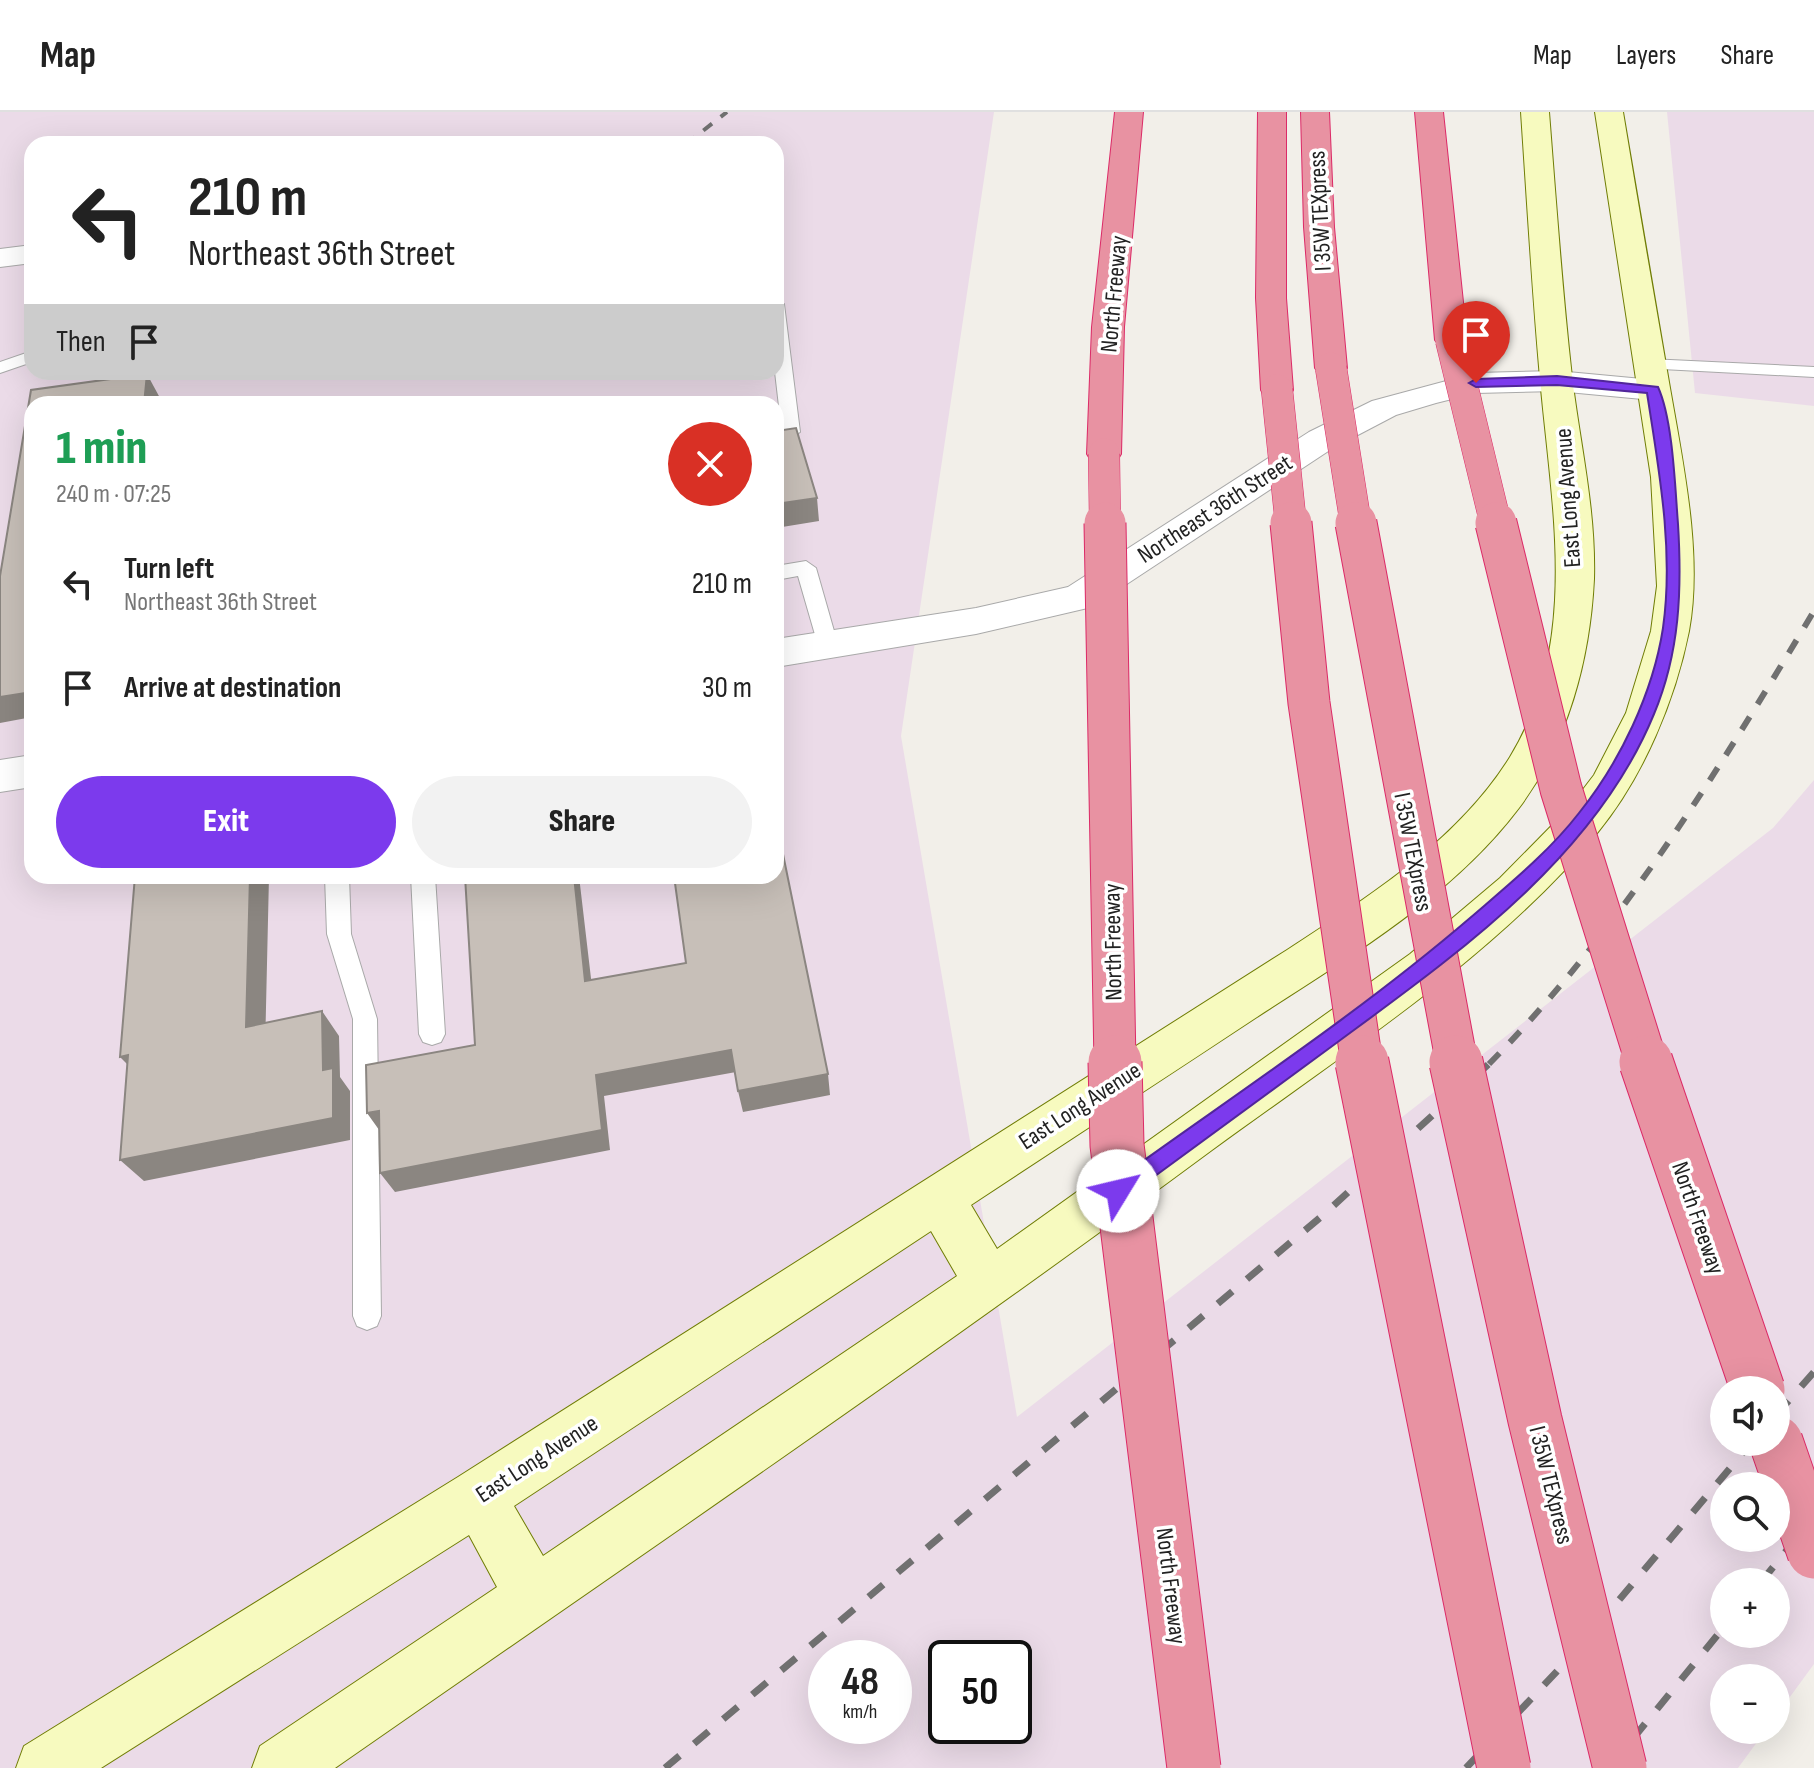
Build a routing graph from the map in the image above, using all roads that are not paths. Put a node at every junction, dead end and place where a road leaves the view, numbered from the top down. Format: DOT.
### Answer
graph roads {
  1 [pos="1129,112"];
  2 [pos="1272,112"];
  3 [pos="1315,112"];
  4 [pos="1429,112"];
  5 [pos="1535,112"];
  6 [pos="1609,112"];
  7 [pos="24,255"];
  8 [pos="0,258"];
  9 [pos="24,359"];
  10 [pos="0,368"];
  11 [pos="784,372"];
  12 [pos="1814,372"];
  13 [pos="1651,377"];
  14 [pos="1557,381"];
  15 [pos="791,432"];
  16 [pos="784,572"];
  17 [pos="828,645"];
  18 [pos="784,652"];
  19 [pos="24,772"];
  20 [pos="0,776"];
  21 [pos="337,884"];
  22 [pos="423,884"];
  23 [pos="432,1034"];
  24 [pos="939,1198"];
  25 [pos="990,1284"];
  26 [pos="367,1316"];
  27 [pos="1753,1376"];
  28 [pos="1781,1456"];
  29 [pos="478,1497"];
  30 [pos="1814,1552"];
  31 [pos="534,1597"];
  32 [pos="46,1768"];
  33 [pos="282,1768"];
  34 [pos="1194,1768"];
  35 [pos="1504,1768"];
  36 [pos="1623,1768"];
  1 -- 34 [label="highway, North Freeway, bridge"];
  2 -- 35 [label="highway, I 35W TEXpress, bridge"];
  3 -- 36 [label="highway, I 35W TEXpress, bridge"];
  4 -- 27 [label="highway, North Freeway, bridge"];
  5 -- 14 [label="main road, East Long Avenue"];
  6 -- 13 [label="main road"];
  7 -- 8 [label="street"];
  9 -- 10 [label="lane"];
  11 -- 15 [label="lane"];
  12 -- 13 [label="lane"];
  13 -- 14 [label="street, Northeast 36th Street"];
  13 -- 25 [label="main road"];
  14 -- 17 [label="street, Northeast 36th Street"];
  14 -- 24 [label="main road, East Long Avenue"];
  16 -- 17 [label="lane"];
  17 -- 18 [label="street, Northeast 36th Street"];
  19 -- 20 [label="street"];
  21 -- 26 [label="lane"];
  22 -- 23 [label="lane"];
  24 -- 25 [label="main road"];
  24 -- 29 [label="main road, East Long Avenue"];
  25 -- 31 [label="main road"];
  28 -- 30 [label="highway, bridge"];
  29 -- 31 [label="main road"];
  29 -- 32 [label="main road, East Long Avenue"];
  31 -- 33 [label="main road"];
}
